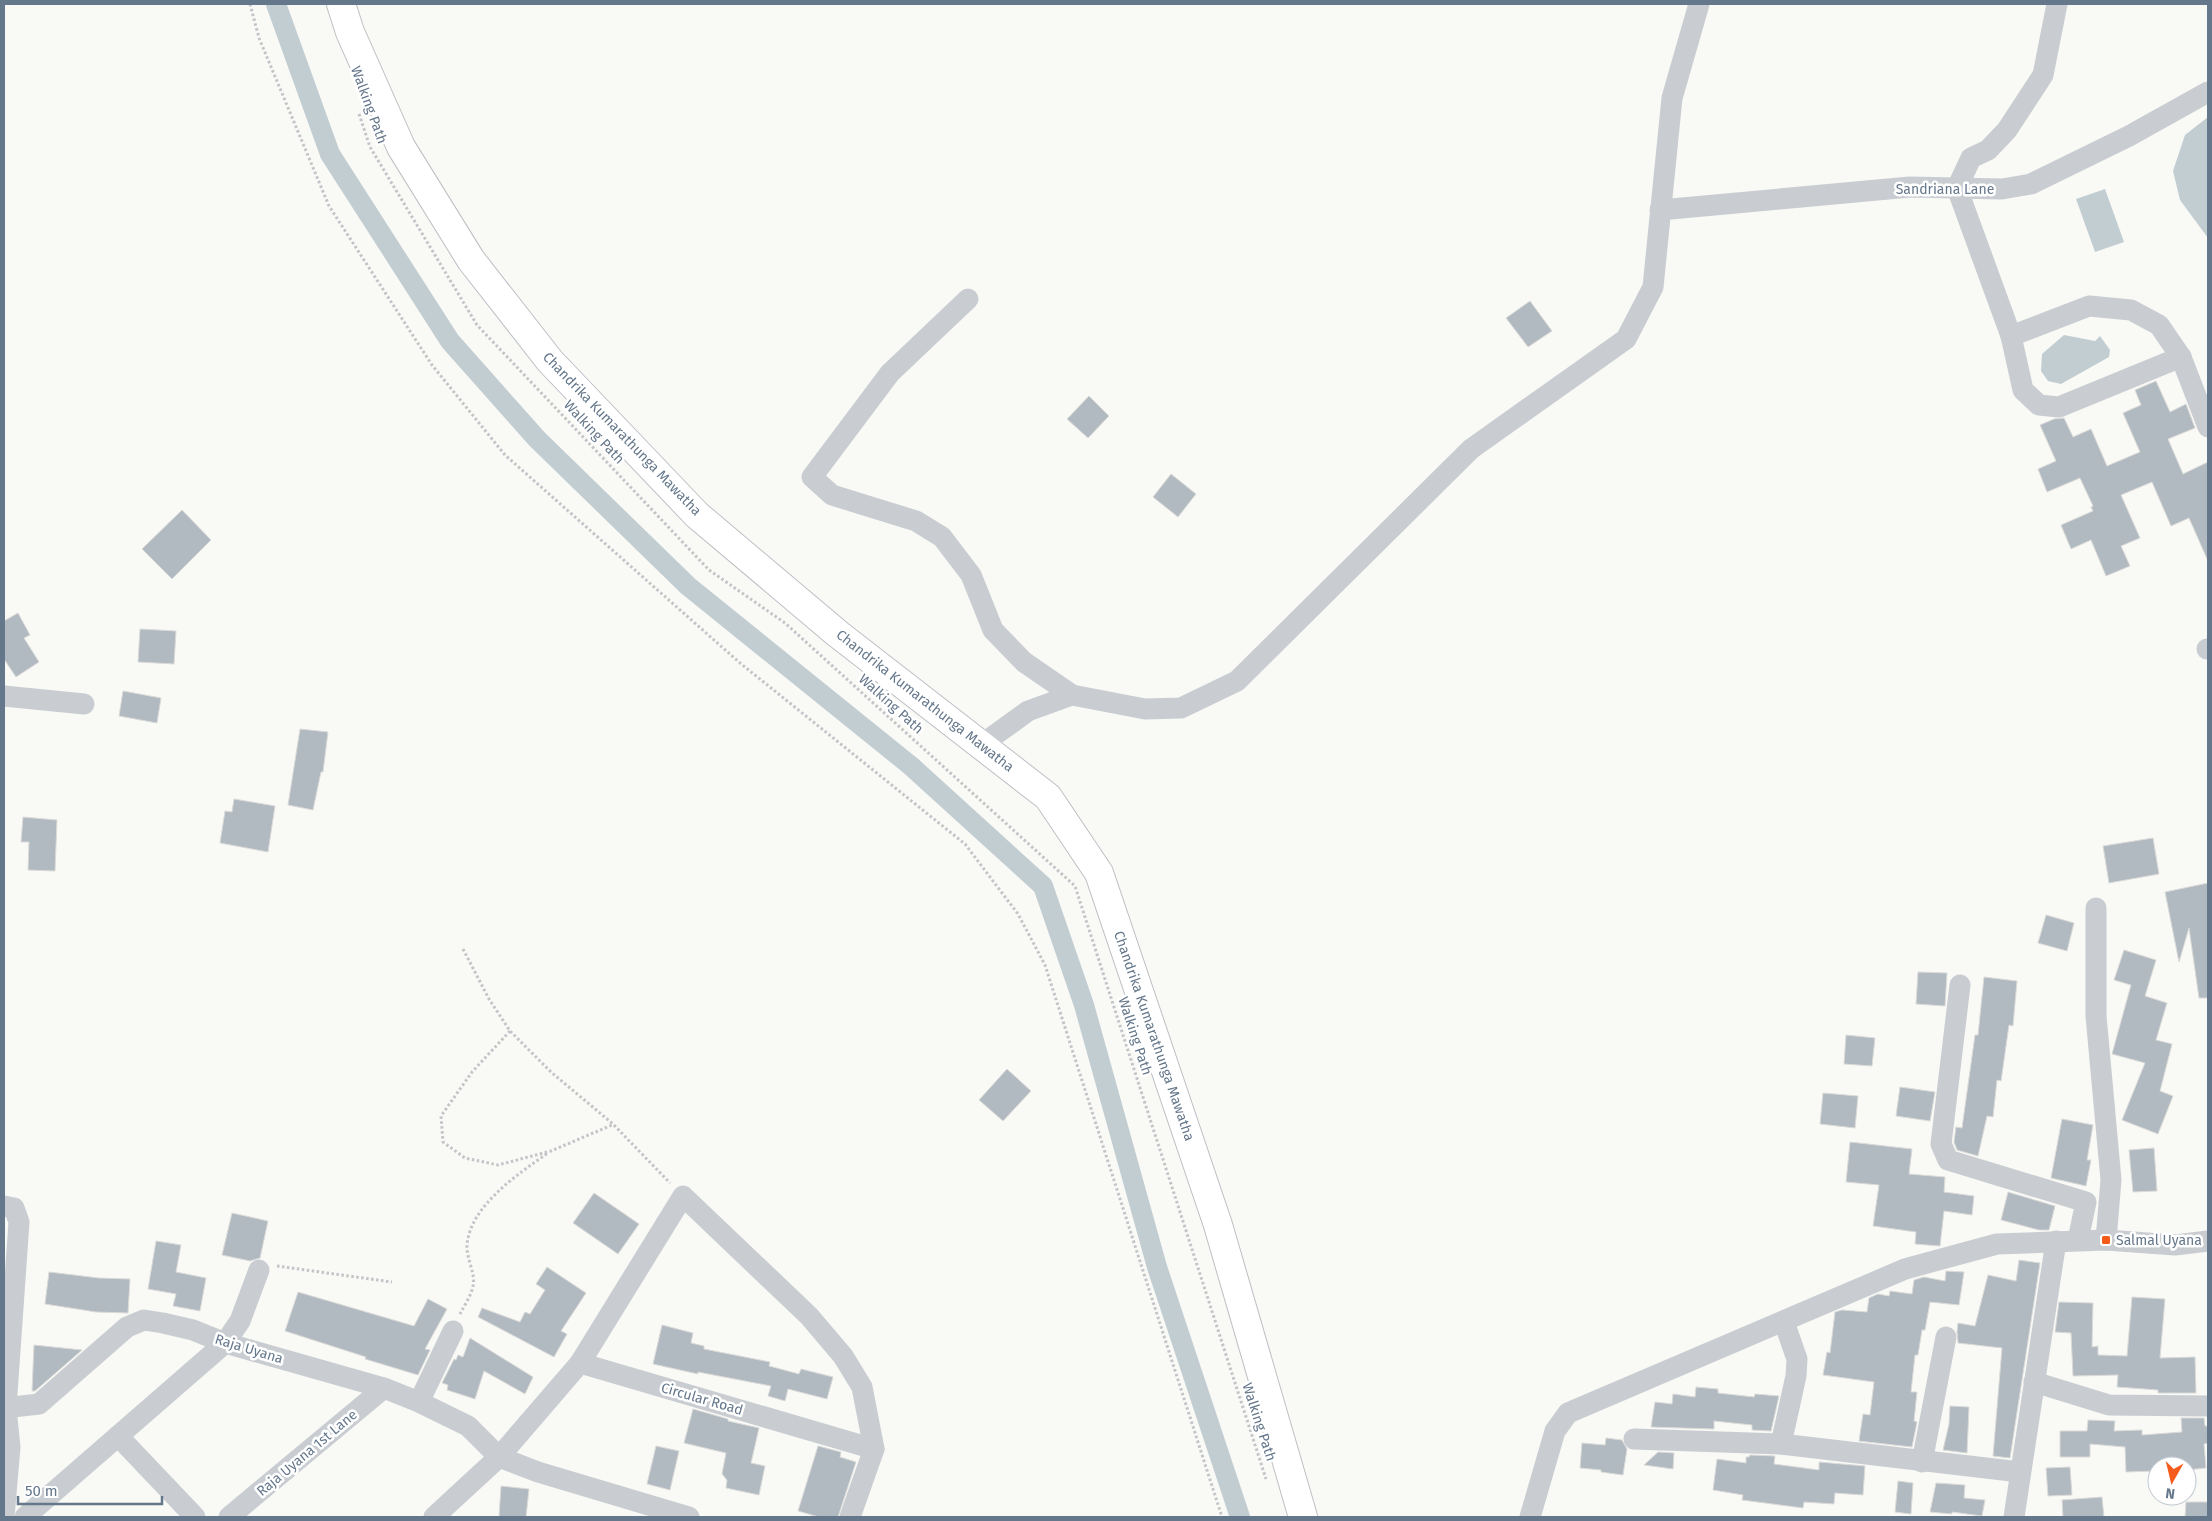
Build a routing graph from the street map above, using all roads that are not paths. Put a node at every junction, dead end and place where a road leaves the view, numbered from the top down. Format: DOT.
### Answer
graph roads {
  1 [pos="341,4"];
  2 [pos="1699,4"];
  3 [pos="2058,4"];
  4 [pos="2208,92"];
  5 [pos="1956,188"];
  6 [pos="1660,210"];
  7 [pos="968,299"];
  8 [pos="2010,336"];
  9 [pos="2181,357"];
  10 [pos="2208,426"];
  11 [pos="1072,695"];
  12 [pos="4,696"];
  13 [pos="84,704"];
  14 [pos="980,745"];
  15 [pos="2096,908"];
  16 [pos="1960,985"];
  17 [pos="4,1206"];
  18 [pos="2078,1240"];
  19 [pos="2106,1240"];
  20 [pos="2056,1241"];
  21 [pos="2208,1241"];
  22 [pos="259,1270"];
  23 [pos="1784,1322"];
  24 [pos="453,1331"];
  25 [pos="1946,1337"];
  26 [pos="225,1343"];
  27 [pos="580,1363"];
  28 [pos="2034,1382"];
  29 [pos="384,1388"];
  30 [pos="420,1402"];
  31 [pos="2208,1406"];
  32 [pos="5,1408"];
  33 [pos="118,1436"];
  34 [pos="1634,1439"];
  35 [pos="1781,1444"];
  36 [pos="874,1449"];
  37 [pos="499,1457"];
  38 [pos="1922,1462"];
  39 [pos="2020,1472"];
  40 [pos="4,1517"];
  41 [pos="25,1517"];
  42 [pos="195,1517"];
  43 [pos="229,1517"];
  44 [pos="434,1517"];
  45 [pos="689,1517"];
  46 [pos="850,1517"];
  47 [pos="1304,1517"];
  48 [pos="1530,1517"];
  49 [pos="2014,1517"];
  1 -- 14 [label="main road, Chandrika Kumarathunga Mawatha"];
  2 -- 6 [label="street"];
  3 -- 5 [label="street"];
  4 -- 5 [label="street, Sandriana Lane"];
  5 -- 6 [label="street, Sandriana Lane"];
  5 -- 8 [label="street"];
  6 -- 11 [label="street"];
  7 -- 11 [label="street"];
  8 -- 9 [label="street"];
  8 -- 9 [label="street"];
  9 -- 10 [label="street"];
  11 -- 14 [label="street"];
  12 -- 13 [label="street"];
  14 -- 47 [label="main road, Chandrika Kumarathunga Mawatha"];
  15 -- 19 [label="street"];
  16 -- 18 [label="street"];
  17 -- 32 [label="street"];
  18 -- 19 [label="street"];
  18 -- 20 [label="street"];
  19 -- 21 [label="street"];
  20 -- 23 [label="street"];
  20 -- 28 [label="street"];
  22 -- 26 [label="street"];
  23 -- 35 [label="street"];
  23 -- 48 [label="street"];
  24 -- 30 [label="street"];
  25 -- 38 [label="street"];
  26 -- 29 [label="street, Raja Uyana"];
  26 -- 32 [label="street, Raja Uyana"];
  26 -- 33 [label="street"];
  27 -- 36 [label="street, Circular Road"];
  27 -- 36 [label="street"];
  27 -- 37 [label="street"];
  28 -- 31 [label="street"];
  28 -- 39 [label="street"];
  29 -- 30 [label="street, Raja Uyana"];
  29 -- 43 [label="street, Raja Uyana 1st Lane"];
  30 -- 37 [label="street, Raja Uyana"];
  32 -- 40 [label="street"];
  33 -- 41 [label="street"];
  33 -- 42 [label="street"];
  34 -- 35 [label="street"];
  35 -- 38 [label="street"];
  36 -- 46 [label="street"];
  37 -- 44 [label="street"];
  37 -- 45 [label="street"];
  38 -- 39 [label="street"];
  39 -- 49 [label="street"];
}
